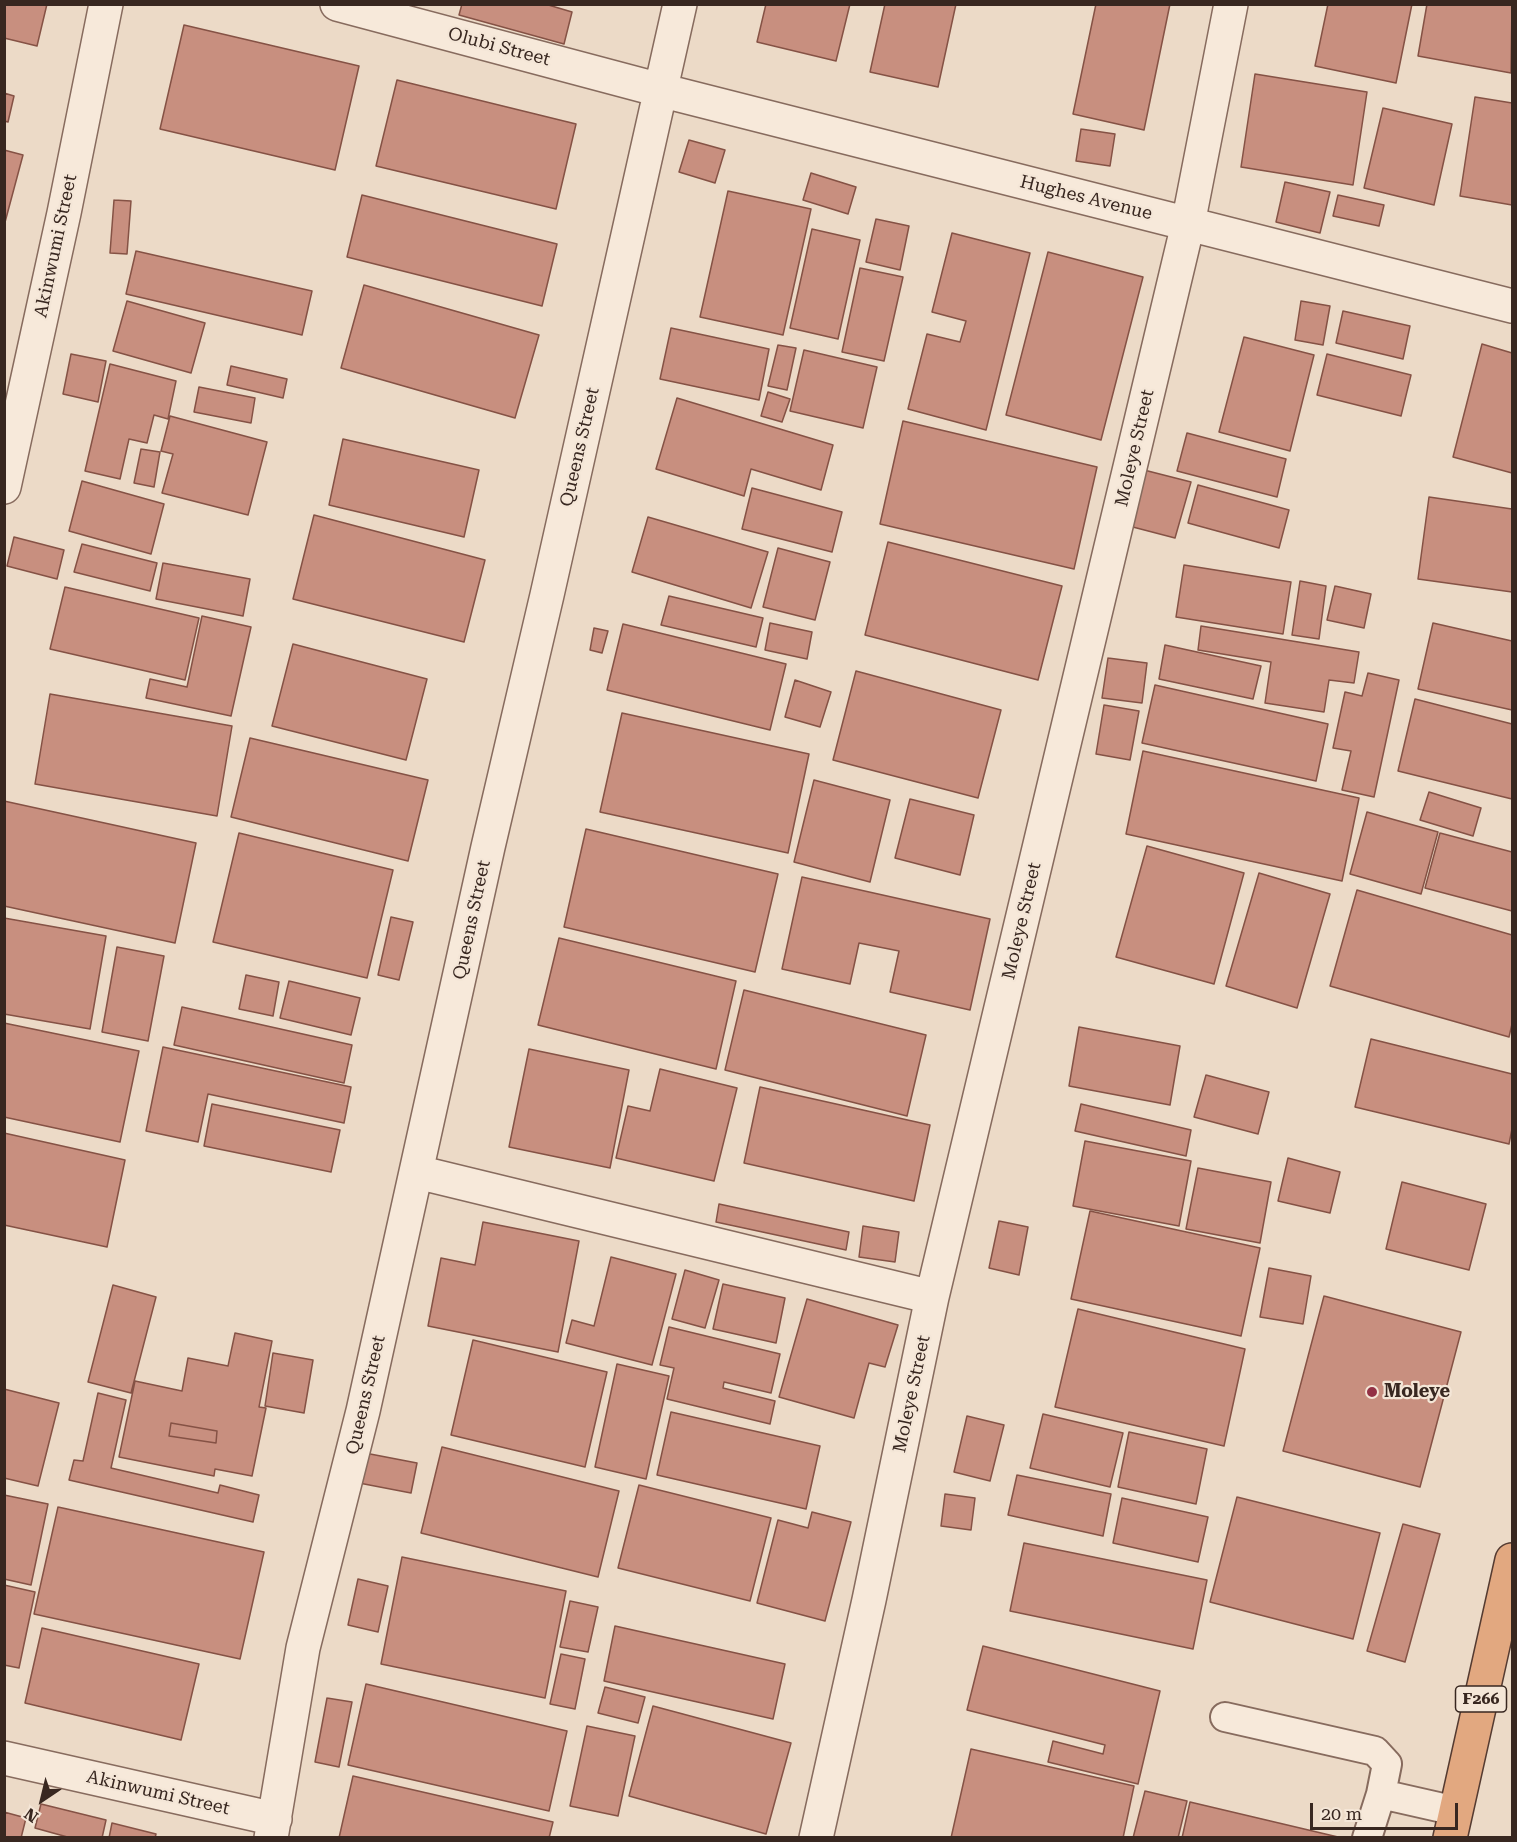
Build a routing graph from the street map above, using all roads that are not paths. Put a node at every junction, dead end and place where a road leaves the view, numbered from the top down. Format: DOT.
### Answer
graph roads {
  1 [pos="106,4"];
  2 [pos="337,4"];
  3 [pos="680,4"];
  4 [pos="1231,4"];
  5 [pos="660,90"];
  6 [pos="1188,224"];
  7 [pos="1512,306"];
  8 [pos="4,487"];
  9 [pos="417,1172"];
  10 [pos="932,1298"];
  11 [pos="1512,1560"];
  12 [pos="1225,1717"];
  13 [pos="4,1758"];
  14 [pos="1382,1794"];
  15 [pos="1453,1824"];
  16 [pos="274,1828"];
  17 [pos="816,1838"];
  18 [pos="1367,1838"];
  1 -- 8 [label="street, Akinwumi Street"];
  2 -- 5 [label="street, Olubi Street"];
  3 -- 5 [label="street, Queens Street"];
  4 -- 6 [label="street, Moleye Street"];
  5 -- 6 [label="street, Hughes Avenue"];
  5 -- 9 [label="street, Queens Street"];
  6 -- 7 [label="street, Hughes Avenue"];
  6 -- 10 [label="street, Moleye Street"];
  9 -- 10 [label="street"];
  9 -- 16 [label="street, Queens Street"];
  10 -- 17 [label="street, Moleye Street"];
  11 -- 15 [label="highway, F266"];
  12 -- 14 [label="lane"];
  13 -- 16 [label="street, Akinwumi Street"];
  14 -- 15 [label="lane"];
  14 -- 18 [label="lane"];
}
